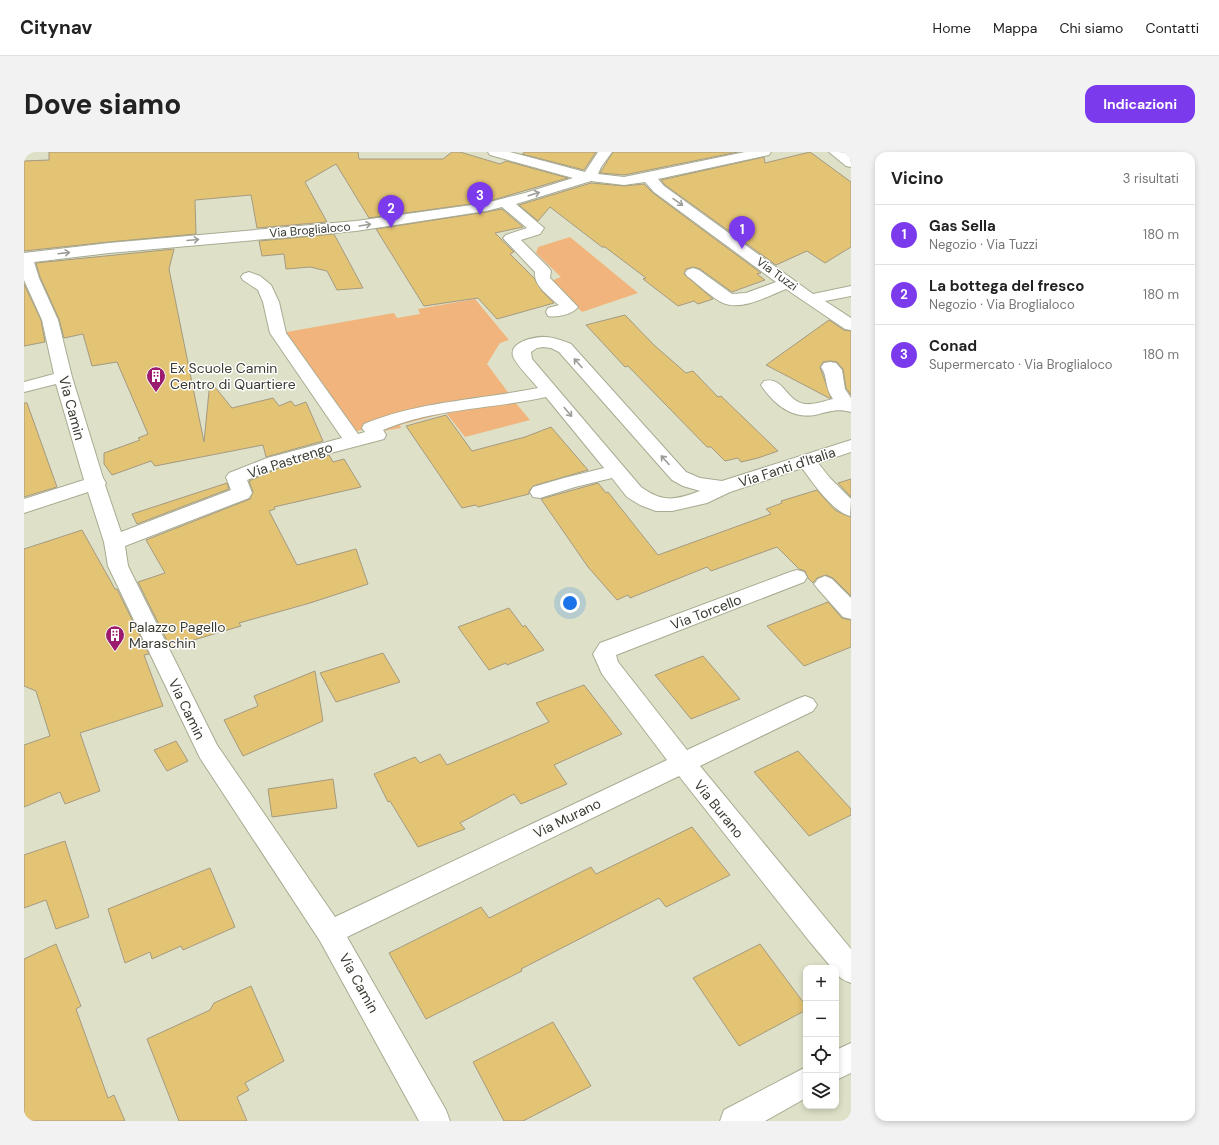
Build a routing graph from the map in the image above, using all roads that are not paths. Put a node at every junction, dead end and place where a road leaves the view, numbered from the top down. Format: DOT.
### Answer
graph roads {
  1 [pos="495,152"];
  2 [pos="605,152"];
  3 [pos="764,152"];
  4 [pos="836,152"];
  5 [pos="851,163"];
  6 [pos="590,177"];
  7 [pos="648,177"];
  8 [pos="504,202"];
  9 [pos="25,258"];
  10 [pos="693,273"];
  11 [pos="249,277"];
  12 [pos="789,283"];
  13 [pos="851,291"];
  14 [pos="810,298"];
  15 [pos="554,312"];
  16 [pos="851,325"];
  17 [pos="830,367"];
  18 [pos="63,377"];
  19 [pos="770,385"];
  20 [pos="24,387"];
  21 [pos="550,391"];
  22 [pos="849,406"];
  23 [pos="353,441"];
  24 [pos="851,446"];
  25 [pos="806,460"];
  26 [pos="617,471"];
  27 [pos="688,481"];
  28 [pos="96,484"];
  29 [pos="723,487"];
  30 [pos="540,492"];
  31 [pos="680,503"];
  32 [pos="24,506"];
  33 [pos="850,509"];
  34 [pos="114,542"];
  35 [pos="797,578"];
  36 [pos="825,584"];
  37 [pos="851,611"];
  38 [pos="615,646"];
  39 [pos="805,705"];
  40 [pos="682,763"];
  41 [pos="330,932"];
  42 [pos="851,970"];
  43 [pos="851,1057"];
  44 [pos="839,1064"];
  45 [pos="803,1084"];
  46 [pos="435,1121"];
  47 [pos="735,1121"];
  1 -- 6 [label="street"];
  2 -- 6 [label="street"];
  3 -- 7 [label="street"];
  4 -- 5 [label="street"];
  6 -- 7 [label="street"];
  8 -- 6 [label="street, Via Broglialoco, one-way"];
  7 -- 12 [label="street, Via Tuzzi, one-way"];
  9 -- 8 [label="street, Via Broglialoco, one-way"];
  8 -- 15 [label="street"];
  9 -- 18 [label="street, Via Camin"];
  10 -- 12 [label="street"];
  11 -- 23 [label="street"];
  12 -- 14 [label="street, Via Tuzzi"];
  13 -- 14 [label="street"];
  14 -- 16 [label="street, Via Tuzzi"];
  17 -- 22 [label="street"];
  18 -- 20 [label="street"];
  18 -- 28 [label="street, Via Camin"];
  19 -- 22 [label="street"];
  21 -- 23 [label="street, Via Pastrengo"];
  21 -- 26 [label="street, Via Fanti d'Italia, one-way"];
  27 -- 21 [label="street, Via Fanti d'Italia, one-way"];
  23 -- 34 [label="street, Via Pastrengo"];
  24 -- 25 [label="street, Via Fanti d'Italia"];
  25 -- 29 [label="street, Via Fanti d'Italia"];
  25 -- 33 [label="street"];
  26 -- 30 [label="street"];
  26 -- 31 [label="street, Via Fanti d'Italia"];
  27 -- 29 [label="street"];
  27 -- 31 [label="street"];
  28 -- 32 [label="street"];
  28 -- 34 [label="street, Via Camin"];
  29 -- 31 [label="street, Via Fanti d'Italia"];
  34 -- 41 [label="street, Via Camin"];
  35 -- 38 [label="street, Via Torcello"];
  36 -- 37 [label="street"];
  38 -- 40 [label="street, Via Burano"];
  39 -- 40 [label="street, Via Murano"];
  40 -- 41 [label="street, Via Murano"];
  40 -- 42 [label="street, Via Burano"];
  41 -- 46 [label="street, Via Camin"];
  43 -- 44 [label="street"];
  45 -- 47 [label="street"];
}
